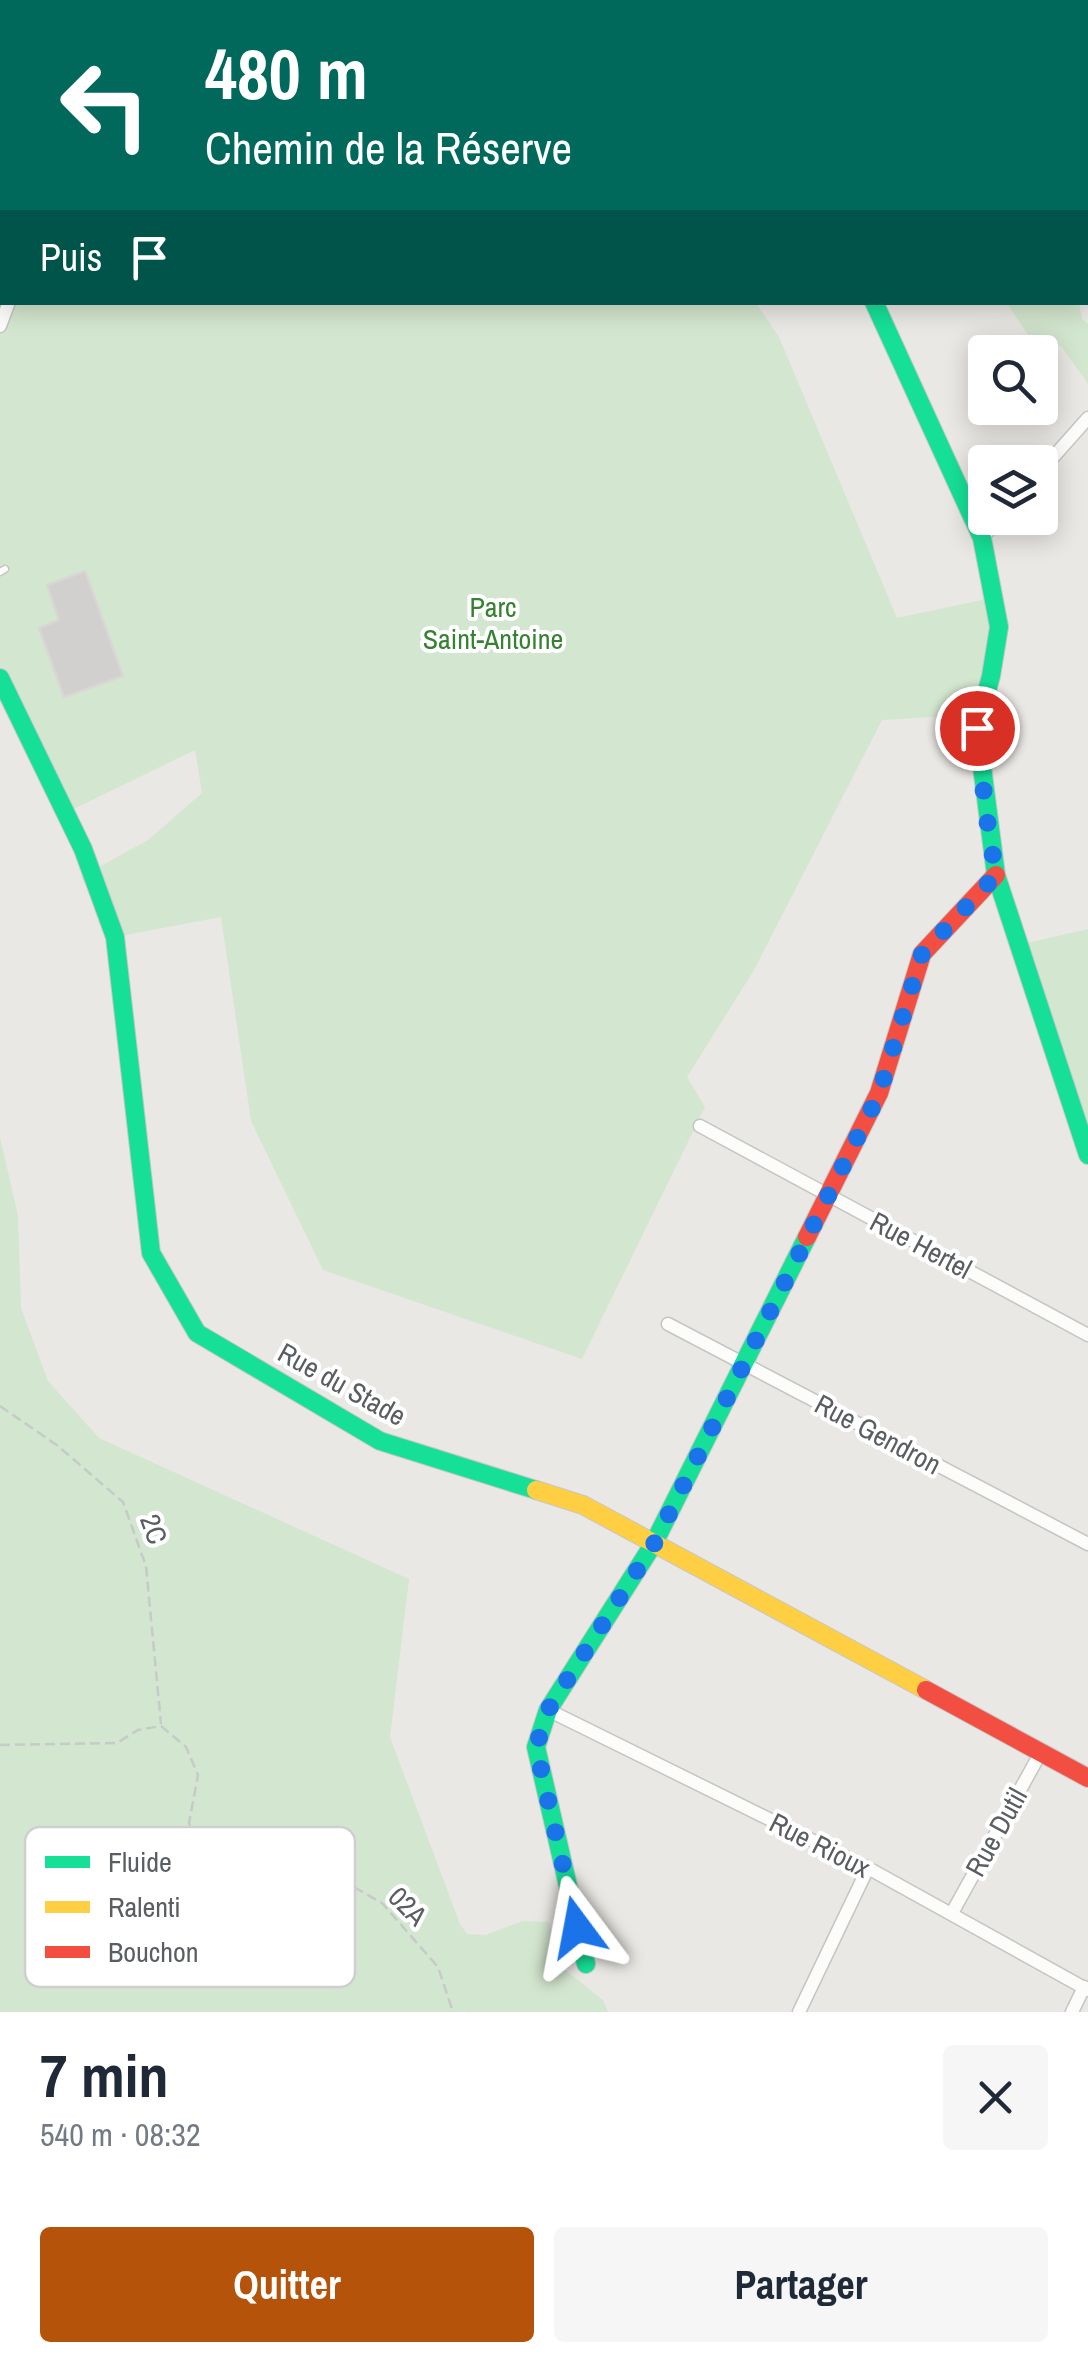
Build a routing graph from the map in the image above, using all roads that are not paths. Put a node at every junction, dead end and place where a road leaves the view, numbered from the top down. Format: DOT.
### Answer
graph roads {
  1 [pos="875,305"];
  2 [pos="1088,418"];
  3 [pos="1058,452"];
  4 [pos="985,535"];
  5 [pos="982,538"];
  6 [pos="0,678"];
  7 [pos="996,875"];
  8 [pos="700,1126"];
  9 [pos="1088,1155"];
  10 [pos="828,1195"];
  11 [pos="668,1324"];
  12 [pos="1088,1335"];
  13 [pos="744,1364"];
  14 [pos="654,1544"];
  15 [pos="1088,1544"];
  16 [pos="548,1710"];
  17 [pos="1041,1752"];
  18 [pos="1088,1778"];
  19 [pos="868,1868"];
  20 [pos="952,1913"];
  21 [pos="586,1964"];
  22 [pos="1086,1988"];
  23 [pos="799,2012"];
  24 [pos="1072,2012"];
  1 -- 5 [label="street"];
  2 -- 3 [label="street"];
  4 -- 5 [label="street"];
  5 -- 7 [label="street"];
  6 -- 14 [label="street, Rue du Stade"];
  7 -- 9 [label="street"];
  7 -- 10 [label="street"];
  8 -- 10 [label="street, Rue Hertel"];
  10 -- 12 [label="street, Rue Hertel"];
  10 -- 13 [label="street"];
  11 -- 13 [label="street, Rue Gendron"];
  13 -- 14 [label="street"];
  13 -- 15 [label="street, Rue Gendron"];
  14 -- 16 [label="street"];
  14 -- 17 [label="street, Rue du Stade"];
  16 -- 19 [label="street, Rue Rioux"];
  16 -- 21 [label="street"];
  17 -- 18 [label="street, Rue du Stade"];
  17 -- 20 [label="street, Rue Dutil"];
  19 -- 20 [label="street, Rue Rioux"];
  19 -- 23 [label="street"];
  20 -- 22 [label="street, Rue Rioux"];
  22 -- 24 [label="street"];
}
